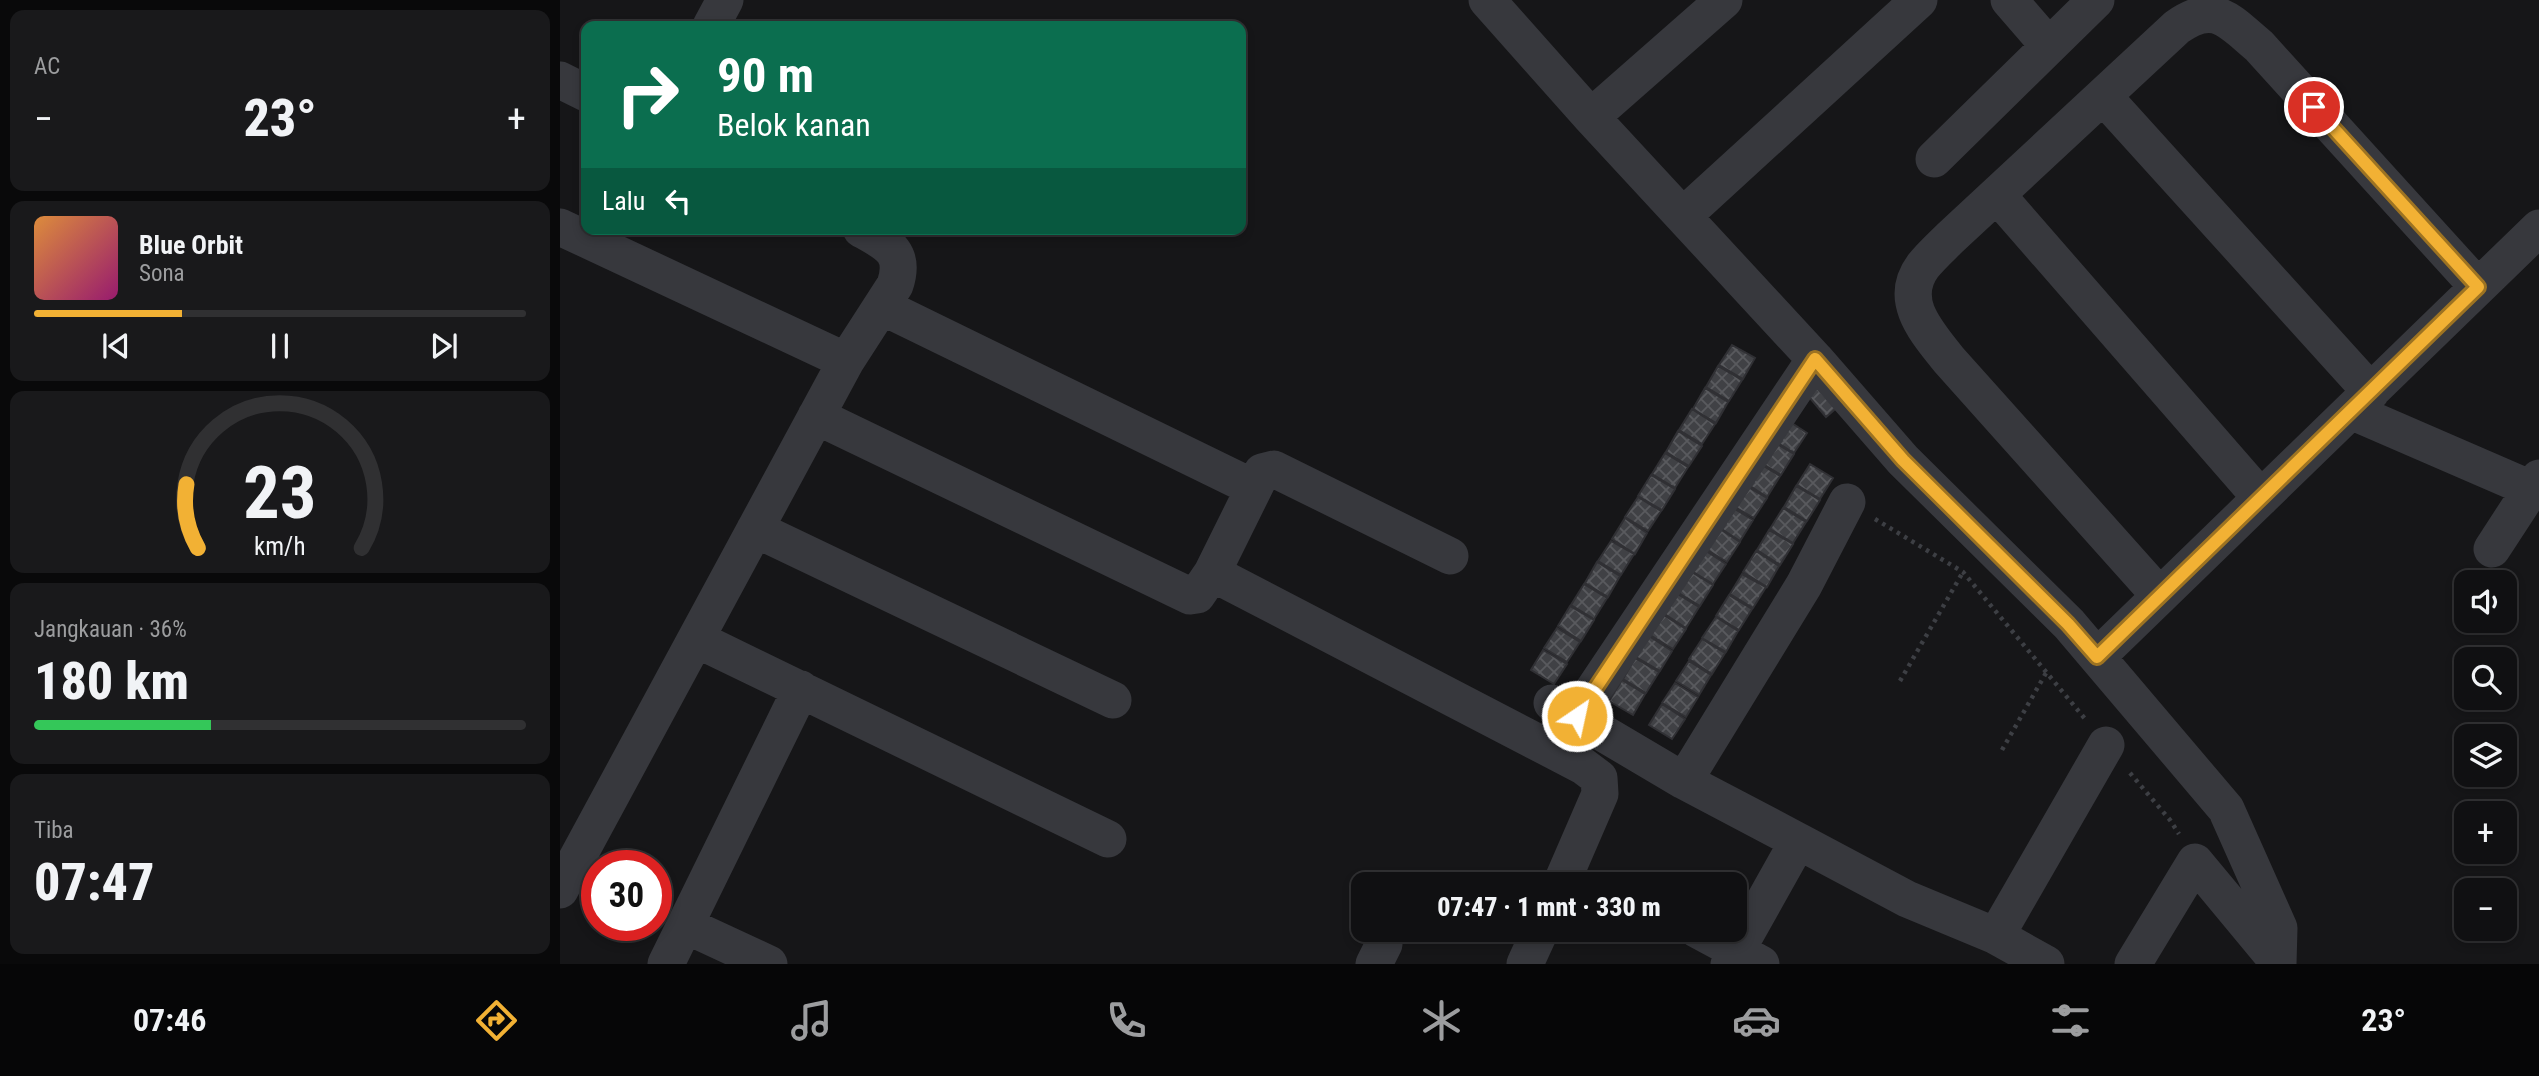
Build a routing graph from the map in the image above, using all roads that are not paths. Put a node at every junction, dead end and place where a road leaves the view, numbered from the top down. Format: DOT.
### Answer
graph roads {
  1 [pos="725,0"];
  2 [pos="1487,0"];
  3 [pos="1724,0"];
  4 [pos="1919,0"];
  5 [pos="2009,0"];
  6 [pos="2096,0"];
  7 [pos="714,21"];
  8 [pos="2048,46"];
  9 [pos="560,80"];
  10 [pos="581,90"];
  11 [pos="2103,96"];
  12 [pos="1591,117"];
  13 [pos="1934,159"];
  14 [pos="1997,195"];
  15 [pos="1683,216"];
  16 [pos="560,227"];
  17 [pos="2539,228"];
  18 [pos="870,235"];
  19 [pos="2478,287"];
  20 [pos="883,307"];
  21 [pos="1815,359"];
  22 [pos="846,361"];
  23 [pos="2361,401"];
  24 [pos="816,416"];
  25 [pos="2535,483"];
  26 [pos="1254,488"];
  27 [pos="2261,498"];
  28 [pos="1847,502"];
  29 [pos="755,529"];
  30 [pos="2491,549"];
  31 [pos="1450,556"];
  32 [pos="1212,573"];
  33 [pos="2160,596"];
  34 [pos="696,639"];
  35 [pos="2097,657"];
  36 [pos="801,689"];
  37 [pos="1113,700"];
  38 [pos="2106,745"];
  39 [pos="1684,781"];
  40 [pos="1108,839"];
  41 [pos="1798,841"];
  42 [pos="1566,872"];
  43 [pos="560,890"];
  44 [pos="685,925"];
  45 [pos="1996,936"];
  46 [pos="1535,942"];
  47 [pos="1715,942"];
  48 [pos="1742,960"];
  49 [pos="2278,963"];
  50 [pos="666,964"];
  51 [pos="769,964"];
  52 [pos="1525,964"];
  53 [pos="2046,964"];
  54 [pos="2133,964"];
  1 -- 7 [label="street"];
  2 -- 12 [label="street"];
  3 -- 12 [label="street"];
  4 -- 15 [label="street"];
  5 -- 8 [label="street"];
  6 -- 8 [label="street"];
  8 -- 13 [label="street"];
  9 -- 10 [label="street"];
  11 -- 14 [label="street"];
  11 -- 19 [label="street"];
  11 -- 23 [label="street"];
  12 -- 15 [label="street"];
  14 -- 27 [label="street"];
  14 -- 33 [label="street"];
  15 -- 21 [label="street"];
  16 -- 22 [label="street"];
  17 -- 19 [label="street"];
  18 -- 20 [label="street"];
  19 -- 23 [label="street"];
  20 -- 22 [label="street"];
  20 -- 26 [label="street"];
  21 -- 35 [label="street"];
  21 -- 39 [label="street"];
  22 -- 24 [label="street"];
  23 -- 25 [label="street"];
  23 -- 27 [label="street"];
  24 -- 29 [label="street"];
  24 -- 32 [label="street"];
  25 -- 30 [label="street"];
  26 -- 31 [label="street"];
  26 -- 32 [label="street"];
  27 -- 33 [label="street"];
  28 -- 39 [label="street"];
  29 -- 34 [label="street"];
  29 -- 37 [label="street"];
  32 -- 42 [label="street"];
  33 -- 35 [label="street"];
  34 -- 36 [label="street"];
  34 -- 43 [label="street"];
  35 -- 49 [label="street"];
  36 -- 40 [label="street"];
  36 -- 44 [label="street"];
  38 -- 45 [label="street"];
  39 -- 41 [label="street"];
  41 -- 45 [label="street"];
  41 -- 48 [label="street"];
  44 -- 50 [label="street"];
  44 -- 51 [label="street"];
  45 -- 53 [label="street"];
  46 -- 52 [label="street"];
  47 -- 48 [label="street"];
  49 -- 54 [label="street"];
}
